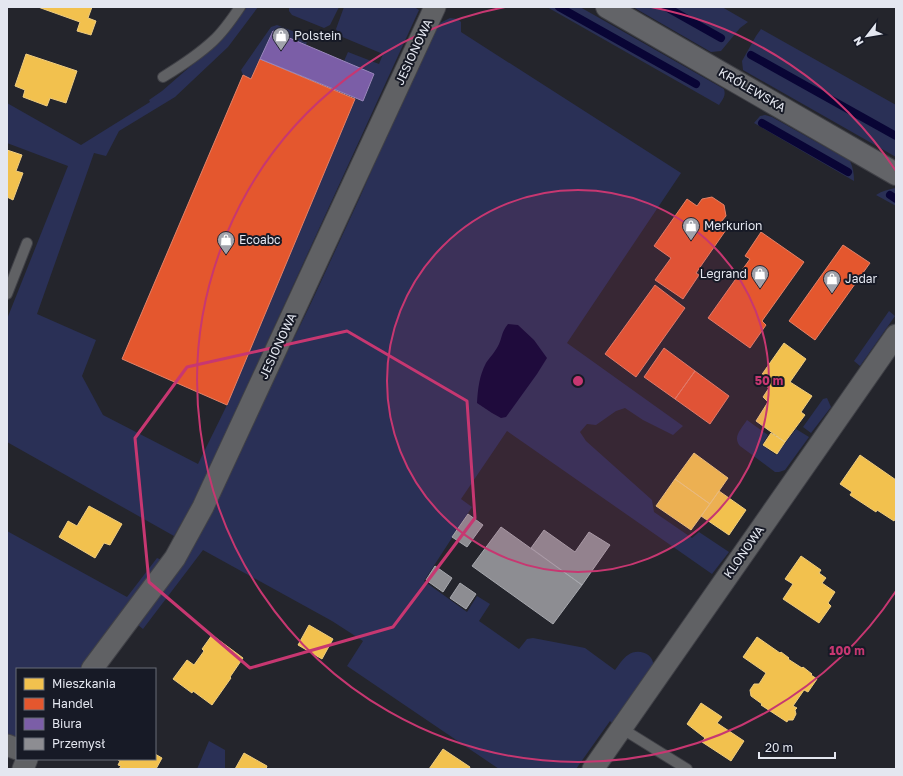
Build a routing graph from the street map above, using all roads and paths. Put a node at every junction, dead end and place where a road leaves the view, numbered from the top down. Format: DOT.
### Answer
graph roads {
  1 [pos="240,7"];
  2 [pos="435,7"];
  3 [pos="607,7"];
  4 [pos="163,77"];
  5 [pos="896,174"];
  6 [pos="27,243"];
  7 [pos="7,294"];
  8 [pos="896,334"];
  9 [pos="93,668"];
  10 [pos="621,728"];
  11 [pos="593,769"];
  12 [pos="687,769"];
  1 -- 4 [label="lane"];
  2 -- 9 [label="street, JESIONOWA"];
  3 -- 5 [label="main road, KRÓLEWSKA"];
  6 -- 7 [label="lane"];
  8 -- 10 [label="street, KLONOWA"];
  10 -- 11 [label="street, KLONOWA"];
  10 -- 12 [label="lane"];
}
